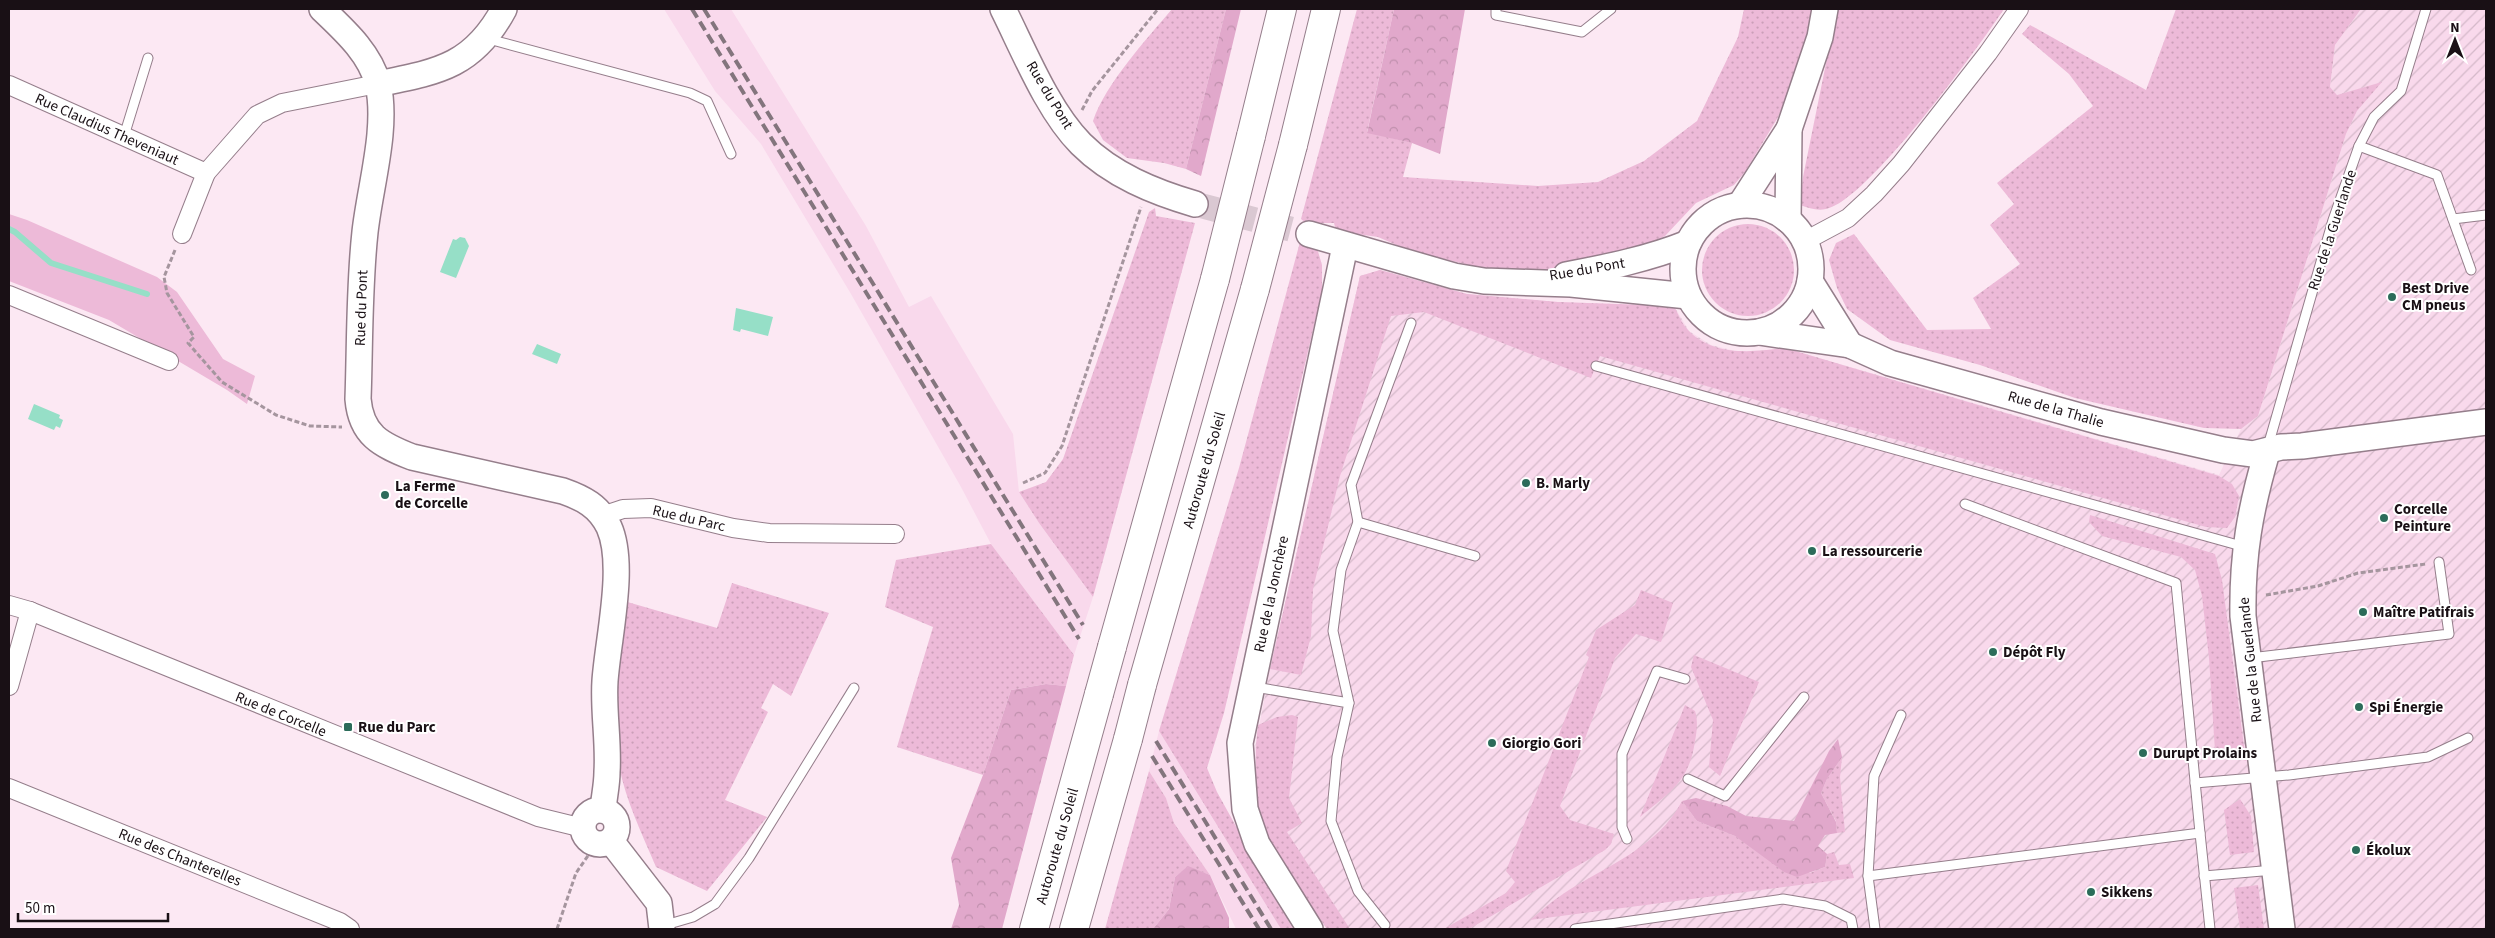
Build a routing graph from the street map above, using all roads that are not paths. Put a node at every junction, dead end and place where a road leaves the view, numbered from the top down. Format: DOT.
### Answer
graph roads {
  1 [pos="322,9"];
  2 [pos="504,9"];
  3 [pos="1003,9"];
  4 [pos="1282,9"];
  5 [pos="1326,9"];
  6 [pos="1496,9"];
  7 [pos="1611,9"];
  8 [pos="1825,9"];
  9 [pos="2019,9"];
  10 [pos="2426,9"];
  11 [pos="487,35"];
  12 [pos="148,58"];
  13 [pos="378,84"];
  14 [pos="9,85"];
  15 [pos="1789,129"];
  16 [pos="124,136"];
  17 [pos="2359,146"];
  18 [pos="731,154"];
  19 [pos="206,173"];
  20 [pos="1195,204"];
  21 [pos="1740,205"];
  22 [pos="2486,215"];
  23 [pos="2453,219"];
  24 [pos="1788,220"];
  25 [pos="182,234"];
  26 [pos="1309,234"];
  27 [pos="1805,241"];
  28 [pos="1688,243"];
  29 [pos="1345,246"];
  30 [pos="2471,270"];
  31 [pos="1810,281"];
  32 [pos="1484,282"];
  33 [pos="9,296"];
  34 [pos="1688,296"];
  35 [pos="1411,323"];
  36 [pos="1759,332"];
  37 [pos="1850,345"];
  38 [pos="169,361"];
  39 [pos="1596,366"];
  40 [pos="2486,422"];
  41 [pos="2267,452"];
  42 [pos="1965,504"];
  43 [pos="602,516"];
  44 [pos="1358,522"];
  45 [pos="895,534"];
  46 [pos="2245,547"];
  47 [pos="1475,556"];
  48 [pos="2439,562"];
  49 [pos="9,605"];
  50 [pos="30,611"];
  51 [pos="2248,659"];
  52 [pos="1685,679"];
  53 [pos="9,686"];
  54 [pos="1252,687"];
  55 [pos="854,688"];
  56 [pos="1804,697"];
  57 [pos="1349,703"];
  58 [pos="1901,715"];
  59 [pos="2468,738"];
  60 [pos="2262,778"];
  61 [pos="1688,779"];
  62 [pos="2195,783"];
  63 [pos="9,788"];
  64 [pos="2200,833"];
  65 [pos="597,838"];
  66 [pos="1628,840"];
  67 [pos="2274,870"];
  68 [pos="1868,876"];
  69 [pos="2204,876"];
  70 [pos="1385,925"];
  71 [pos="662,928"];
  72 [pos="350,929"];
  73 [pos="1034,929"];
  74 [pos="1074,929"];
  75 [pos="1310,929"];
  76 [pos="1575,929"];
  77 [pos="1852,929"];
  78 [pos="1875,929"];
  79 [pos="2210,929"];
  80 [pos="2282,929"];
  1 -- 13 [label="street, Rue du Pont"];
  2 -- 11 [label="street"];
  3 -- 20 [label="street, Rue du Pont"];
  4 -- 73 [label="highway, Autoroute du Soleil, bridge"];
  5 -- 74 [label="highway, Autoroute du Soleil, bridge"];
  6 -- 7 [label="lane"];
  8 -- 15 [label="street"];
  9 -- 27 [label="street"];
  10 -- 17 [label="lane, Rue de la Guerlande"];
  11 -- 13 [label="street"];
  11 -- 18 [label="lane"];
  12 -- 16 [label="lane"];
  13 -- 19 [label="street"];
  13 -- 43 [label="street, Rue du Pont"];
  14 -- 16 [label="street, Rue Claudius Theveniaut"];
  15 -- 21 [label="street"];
  15 -- 24 [label="street"];
  16 -- 19 [label="street, Rue Claudius Theveniaut"];
  17 -- 23 [label="lane"];
  17 -- 41 [label="lane, Rue de la Guerlande"];
  19 -- 25 [label="street"];
  21 -- 24 [label="street"];
  21 -- 28 [label="street"];
  22 -- 23 [label="lane"];
  23 -- 30 [label="lane"];
  24 -- 27 [label="street"];
  26 -- 29 [label="street, Rue du Pont"];
  27 -- 31 [label="street"];
  28 -- 32 [label="street, Rue du Pont"];
  28 -- 34 [label="street"];
  29 -- 32 [label="street, Rue du Pont"];
  29 -- 54 [label="street, Rue de la Jonchère"];
  31 -- 36 [label="street"];
  31 -- 37 [label="street"];
  32 -- 34 [label="street, Rue du Pont"];
  33 -- 38 [label="street"];
  34 -- 36 [label="street"];
  35 -- 44 [label="lane"];
  36 -- 37 [label="street, Rue de la Thalie"];
  37 -- 41 [label="street, Rue de la Thalie"];
  39 -- 46 [label="lane"];
  40 -- 41 [label="street"];
  41 -- 46 [label="street, Rue de la Guerlande"];
  42 -- 62 [label="lane"];
  43 -- 45 [label="street, Rue du Parc"];
  43 -- 65 [label="street"];
  44 -- 47 [label="lane"];
  44 -- 57 [label="lane"];
  46 -- 51 [label="street, Rue de la Guerlande"];
  48 -- 51 [label="lane"];
  49 -- 50 [label="street, Rue de Corcelle"];
  50 -- 53 [label="street"];
  50 -- 65 [label="street, Rue de Corcelle"];
  51 -- 60 [label="street, Rue de la Guerlande"];
  52 -- 66 [label="lane"];
  54 -- 57 [label="lane"];
  54 -- 75 [label="street, Rue de la Jonchère"];
  55 -- 71 [label="lane"];
  56 -- 61 [label="lane"];
  57 -- 70 [label="lane"];
  58 -- 68 [label="lane"];
  59 -- 60 [label="lane"];
  60 -- 62 [label="lane"];
  60 -- 67 [label="street, Rue de la Guerlande"];
  62 -- 64 [label="lane"];
  63 -- 72 [label="street, Rue des Chanterelles"];
  64 -- 68 [label="lane"];
  64 -- 69 [label="lane"];
  65 -- 71 [label="street"];
  67 -- 69 [label="lane"];
  67 -- 80 [label="street, Rue de la Guerlande"];
  68 -- 78 [label="lane"];
  69 -- 79 [label="lane"];
  76 -- 77 [label="lane"];
}
